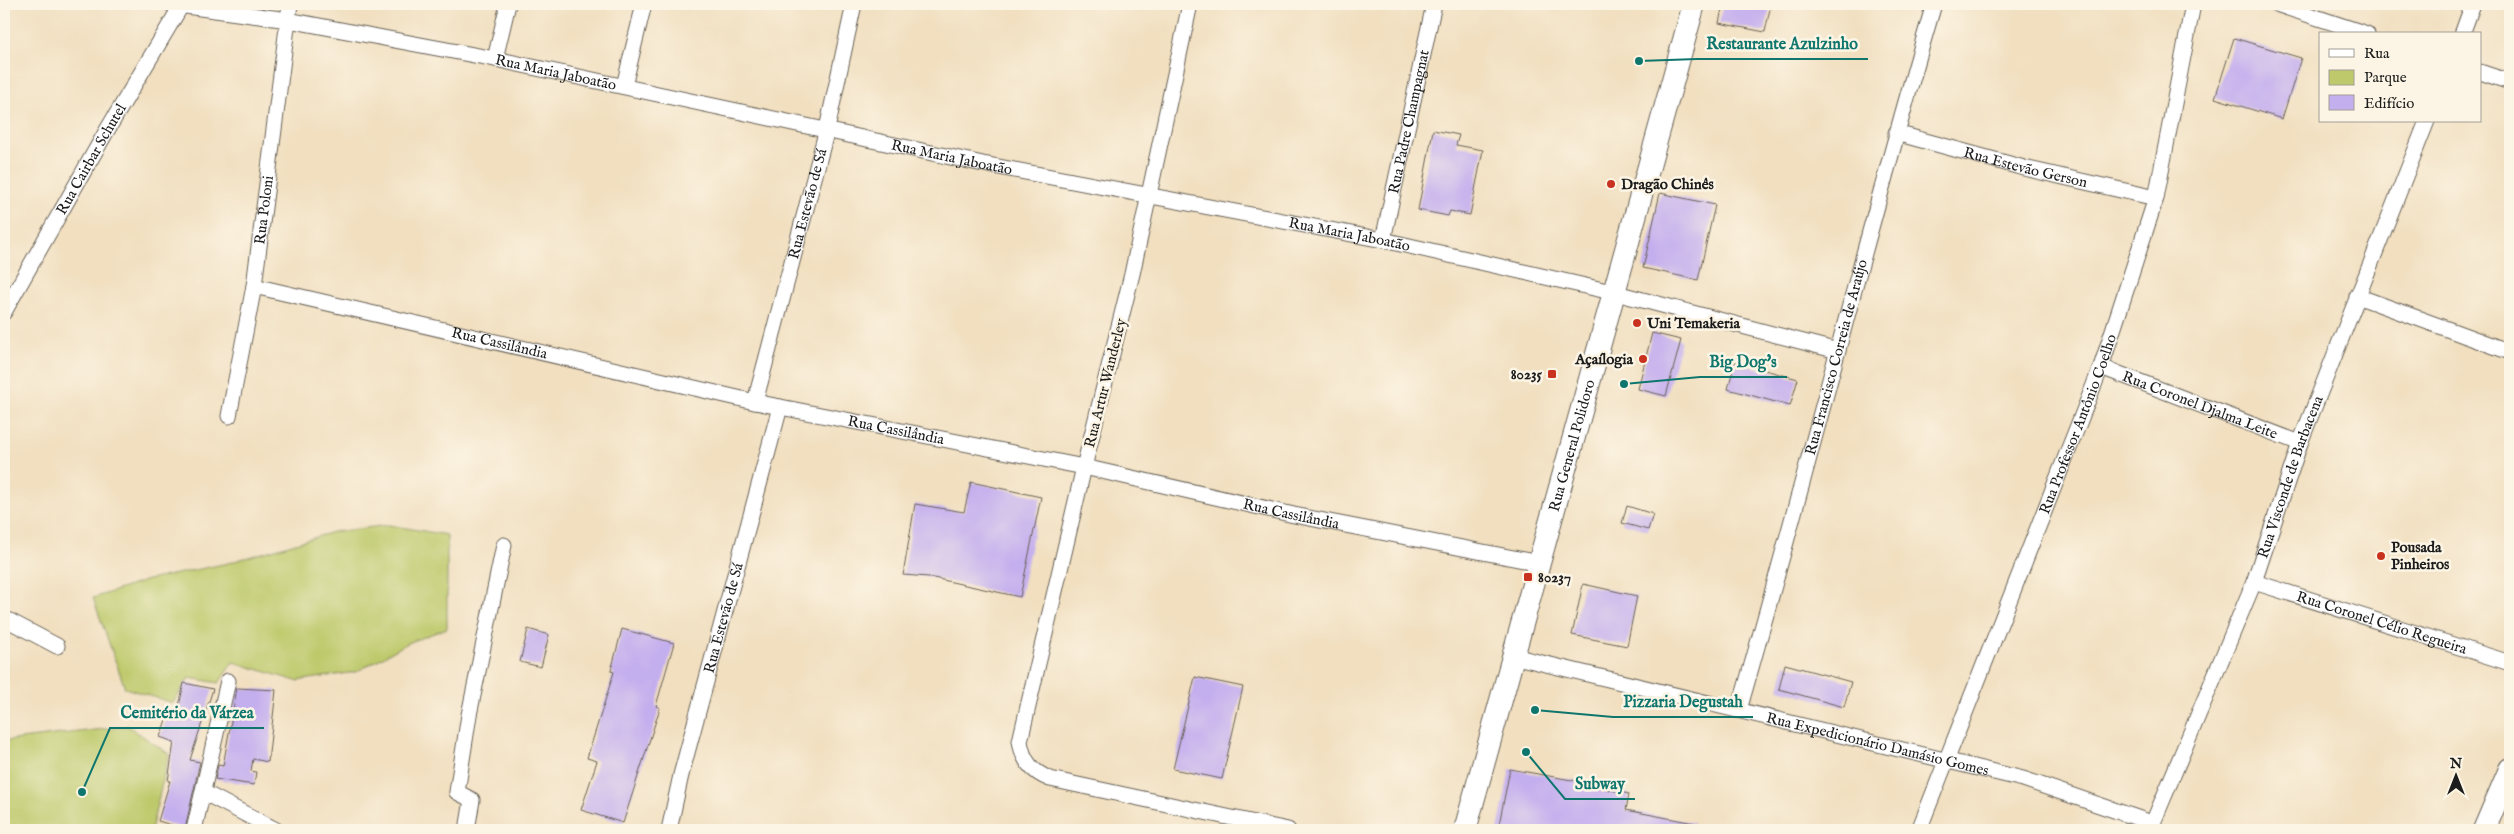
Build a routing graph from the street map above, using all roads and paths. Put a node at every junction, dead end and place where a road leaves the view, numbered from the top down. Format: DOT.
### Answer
graph roads {
  1 [pos="290,4"];
  2 [pos="508,4"];
  3 [pos="644,4"];
  4 [pos="854,4"];
  5 [pos="1190,4"];
  6 [pos="1434,4"];
  7 [pos="1694,4"];
  8 [pos="1934,4"];
  9 [pos="2193,4"];
  10 [pos="2276,4"];
  11 [pos="2473,4"];
  12 [pos="176,5"];
  13 [pos="288,20"];
  14 [pos="2361,32"];
  15 [pos="2463,32"];
  16 [pos="495,59"];
  17 [pos="2482,73"];
  18 [pos="2510,82"];
  19 [pos="624,86"];
  20 [pos="2427,122"];
  21 [pos="827,129"];
  22 [pos="1896,134"];
  23 [pos="1147,197"];
  24 [pos="2156,198"];
  25 [pos="1383,240"];
  26 [pos="254,286"];
  27 [pos="1616,293"];
  28 [pos="2356,296"];
  29 [pos="4,312"];
  30 [pos="1838,351"];
  31 [pos="2510,352"];
  32 [pos="2101,366"];
  33 [pos="755,402"];
  34 [pos="780,406"];
  35 [pos="229,416"];
  36 [pos="2300,443"];
  37 [pos="1084,467"];
  38 [pos="504,545"];
  39 [pos="1539,563"];
  40 [pos="2254,582"];
  41 [pos="4,618"];
  42 [pos="57,646"];
  43 [pos="1513,656"];
  44 [pos="2510,663"];
  45 [pos="228,681"];
  46 [pos="1739,710"];
  47 [pos="1947,761"];
  48 [pos="2510,769"];
  49 [pos="203,792"];
  50 [pos="2151,827"];
  51 [pos="194,830"];
  52 [pos="276,830"];
  53 [pos="467,830"];
  54 [pos="669,830"];
  55 [pos="1288,830"];
  56 [pos="1465,830"];
  57 [pos="1919,830"];
  58 [pos="2484,830"];
  1 -- 13 [label="street, Rua Poloni"];
  2 -- 16 [label="street"];
  3 -- 19 [label="street"];
  4 -- 21 [label="street, Rua Estevão de Sá"];
  5 -- 23 [label="street, Rua Artur Wanderley"];
  6 -- 25 [label="street, Rua Padre Champagnat"];
  7 -- 27 [label="street, Rua General Polidoro"];
  8 -- 22 [label="street, Rua Francisco Correia de Araújo"];
  9 -- 24 [label="street, Rua Professor Antônio Coelho"];
  10 -- 14 [label="street"];
  11 -- 15 [label="street"];
  12 -- 13 [label="street, Rua Maria Jaboatão"];
  12 -- 29 [label="street, Rua Cairbar Schutel"];
  13 -- 16 [label="street, Rua Maria Jaboatão"];
  13 -- 26 [label="street, Rua Poloni"];
  16 -- 19 [label="street, Rua Maria Jaboatão"];
  17 -- 18 [label="street"];
  19 -- 21 [label="street, Rua Maria Jaboatão"];
  20 -- 28 [label="street, Rua Visconde de Barbacena"];
  21 -- 23 [label="street, Rua Maria Jaboatão"];
  21 -- 33 [label="street, Rua Estevão de Sá"];
  22 -- 24 [label="street, Rua Estevão Gerson"];
  22 -- 30 [label="street, Rua Francisco Correia de Araújo"];
  23 -- 25 [label="street, Rua Maria Jaboatão"];
  23 -- 37 [label="street, Rua Artur Wanderley"];
  24 -- 32 [label="street, Rua Professor Antônio Coelho"];
  25 -- 27 [label="street, Rua Maria Jaboatão"];
  26 -- 33 [label="street, Rua Cassilândia"];
  26 -- 35 [label="street, Rua Poloni"];
  27 -- 30 [label="street, Rua Maria Jaboatão"];
  27 -- 39 [label="street, Rua General Polidoro"];
  28 -- 31 [label="street"];
  28 -- 36 [label="street, Rua Visconde de Barbacena"];
  30 -- 46 [label="street, Rua Francisco Correia de Araújo"];
  32 -- 36 [label="street, Rua Coronel Djalma Leite"];
  32 -- 47 [label="street, Rua Professor Antônio Coelho"];
  33 -- 34 [label="street, Rua Cassilândia"];
  34 -- 37 [label="street, Rua Cassilândia"];
  34 -- 54 [label="street, Rua Estevão de Sá"];
  36 -- 40 [label="street, Rua Visconde de Barbacena"];
  37 -- 39 [label="street, Rua Cassilândia"];
  37 -- 55 [label="street, Rua Artur Wanderley"];
  38 -- 53 [label="street"];
  39 -- 43 [label="street, Rua General Polidoro"];
  40 -- 44 [label="street, Rua Coronel Célio Regueira"];
  40 -- 50 [label="street, Rua Visconde de Barbacena"];
  41 -- 42 [label="street"];
  43 -- 46 [label="street, Rua Expedicionário Damásio Gomes"];
  43 -- 56 [label="street, Rua General Polidoro"];
  45 -- 49 [label="street"];
  46 -- 47 [label="street, Rua Expedicionário Damásio Gomes"];
  47 -- 50 [label="street, Rua Expedicionário Damásio Gomes"];
  47 -- 57 [label="street, Rua Professor Antônio Coelho"];
  48 -- 58 [label="street"];
  49 -- 51 [label="street"];
  49 -- 52 [label="street"];
}
